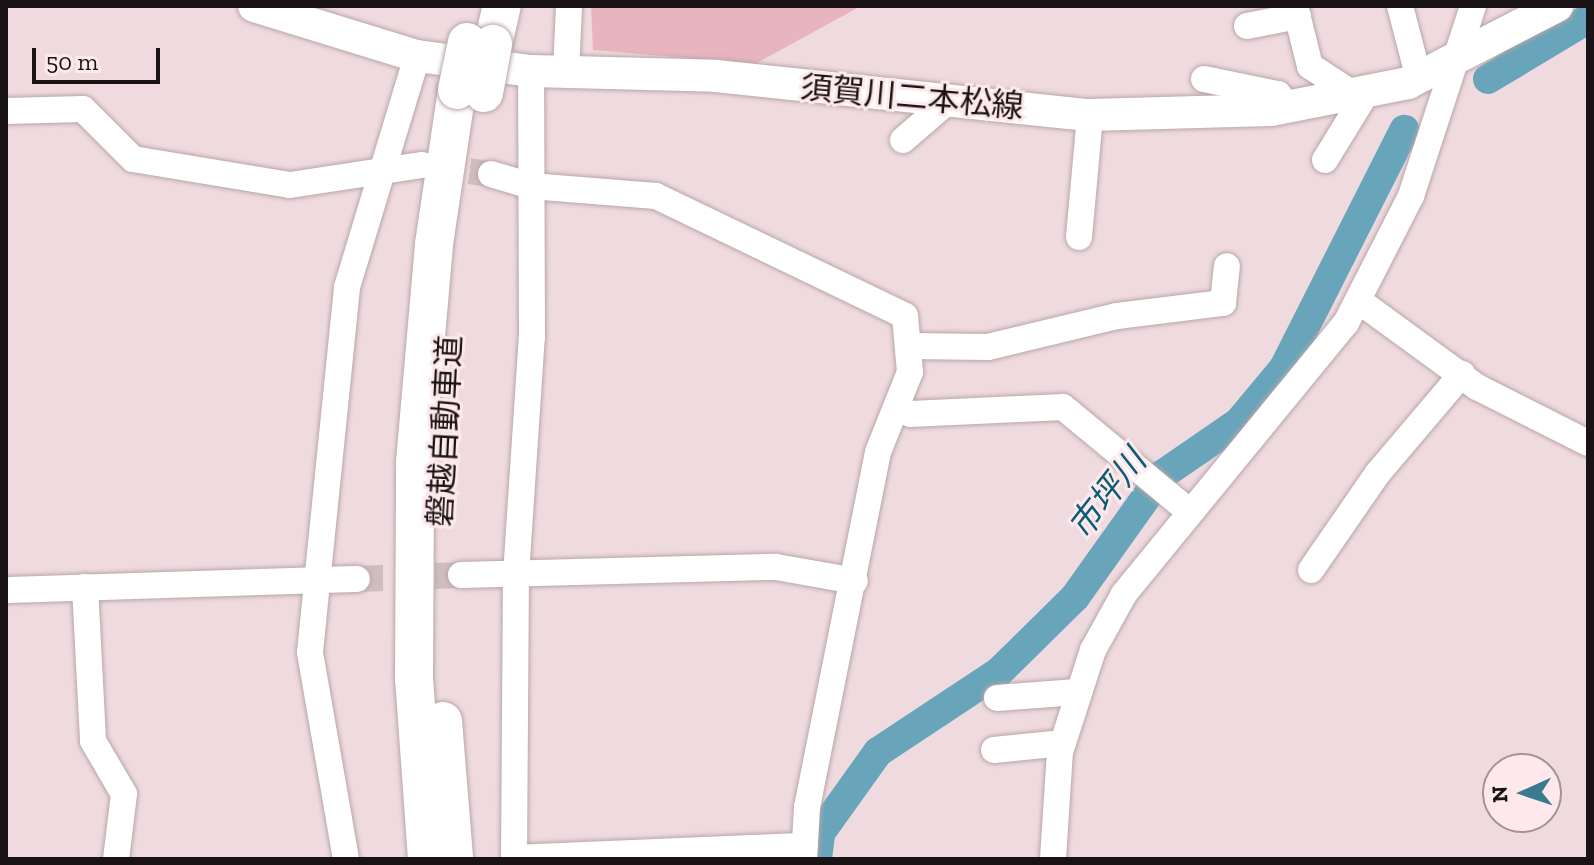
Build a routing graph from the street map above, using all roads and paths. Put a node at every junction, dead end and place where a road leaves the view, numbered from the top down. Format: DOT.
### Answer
graph roads {
  1 [pos="254,6"];
  2 [pos="502,6"];
  3 [pos="569,6"];
  4 [pos="1400,6"];
  5 [pos="1473,6"];
  6 [pos="1557,6"];
  7 [pos="1296,11"];
  8 [pos="1247,26"];
  9 [pos="479,30"];
  10 [pos="417,56"];
  11 [pos="1456,62"];
  12 [pos="531,71"];
  13 [pos="566,72"];
  14 [pos="1204,79"];
  15 [pos="1419,79"];
  16 [pos="471,92"];
  17 [pos="1360,92"];
  18 [pos="948,101"];
  19 [pos="1288,106"];
  20 [pos="6,111"];
  21 [pos="1090,115"];
  22 [pos="903,140"];
  23 [pos="1325,160"];
  24 [pos="383,165"];
  25 [pos="422,165"];
  26 [pos="491,174"];
  27 [pos="531,186"];
  28 [pos="1079,237"];
  29 [pos="1227,266"];
  30 [pos="1359,301"];
  31 [pos="910,346"];
  32 [pos="1462,374"];
  33 [pos="910,414"];
  34 [pos="1588,443"];
  35 [pos="1190,512"];
  36 [pos="1311,570"];
  37 [pos="461,575"];
  38 [pos="516,575"];
  39 [pos="322,579"];
  40 [pos="357,579"];
  41 [pos="855,581"];
  42 [pos="85,587"];
  43 [pos="6,590"];
  44 [pos="1077,692"];
  45 [pos="997,698"];
  46 [pos="1063,743"];
  47 [pos="994,750"];
  48 [pos="804,853"];
  49 [pos="514,858"];
  50 [pos="116,859"];
  51 [pos="346,859"];
  52 [pos="427,859"];
  53 [pos="454,859"];
  54 [pos="1053,859"];
  1 -- 10 [label="main road, 須賀川二本松線"];
  2 -- 9 [label="highway, 磐越自動車道"];
  3 -- 13 [label="street"];
  4 -- 15 [label="street"];
  5 -- 11 [label="street"];
  6 -- 11 [label="main road, 須賀川二本松線"];
  7 -- 8 [label="street"];
  7 -- 17 [label="street"];
  9 -- 16 [label="highway, 磐越自動車道, bridge"];
  10 -- 12 [label="main road, 須賀川二本松線"];
  10 -- 24 [label="street"];
  11 -- 15 [label="main road, 須賀川二本松線"];
  11 -- 30 [label="street"];
  12 -- 13 [label="main road, 須賀川二本松線"];
  12 -- 27 [label="street"];
  13 -- 18 [label="main road, 須賀川二本松線"];
  14 -- 19 [label="street"];
  15 -- 17 [label="main road, 須賀川二本松線"];
  16 -- 52 [label="highway, 磐越自動車道"];
  16 -- 53 [label="highway, 磐越自動車道"];
  17 -- 19 [label="main road, 須賀川二本松線"];
  17 -- 23 [label="street"];
  18 -- 21 [label="main road, 須賀川二本松線"];
  18 -- 22 [label="street"];
  19 -- 21 [label="main road, 須賀川二本松線"];
  20 -- 24 [label="street"];
  21 -- 28 [label="street"];
  24 -- 25 [label="street"];
  24 -- 39 [label="street"];
  26 -- 27 [label="street"];
  27 -- 31 [label="street"];
  27 -- 38 [label="street"];
  29 -- 31 [label="street"];
  30 -- 32 [label="street"];
  30 -- 35 [label="street"];
  31 -- 41 [label="street"];
  32 -- 34 [label="street"];
  32 -- 36 [label="street"];
  33 -- 35 [label="street"];
  35 -- 44 [label="street"];
  37 -- 38 [label="street"];
  38 -- 41 [label="street"];
  38 -- 49 [label="street"];
  39 -- 40 [label="street"];
  39 -- 42 [label="street"];
  39 -- 51 [label="street"];
  41 -- 48 [label="street"];
  42 -- 43 [label="street"];
  42 -- 50 [label="street"];
  44 -- 45 [label="street"];
  44 -- 46 [label="street"];
  46 -- 47 [label="street"];
  46 -- 54 [label="street"];
  48 -- 49 [label="street"];
}
